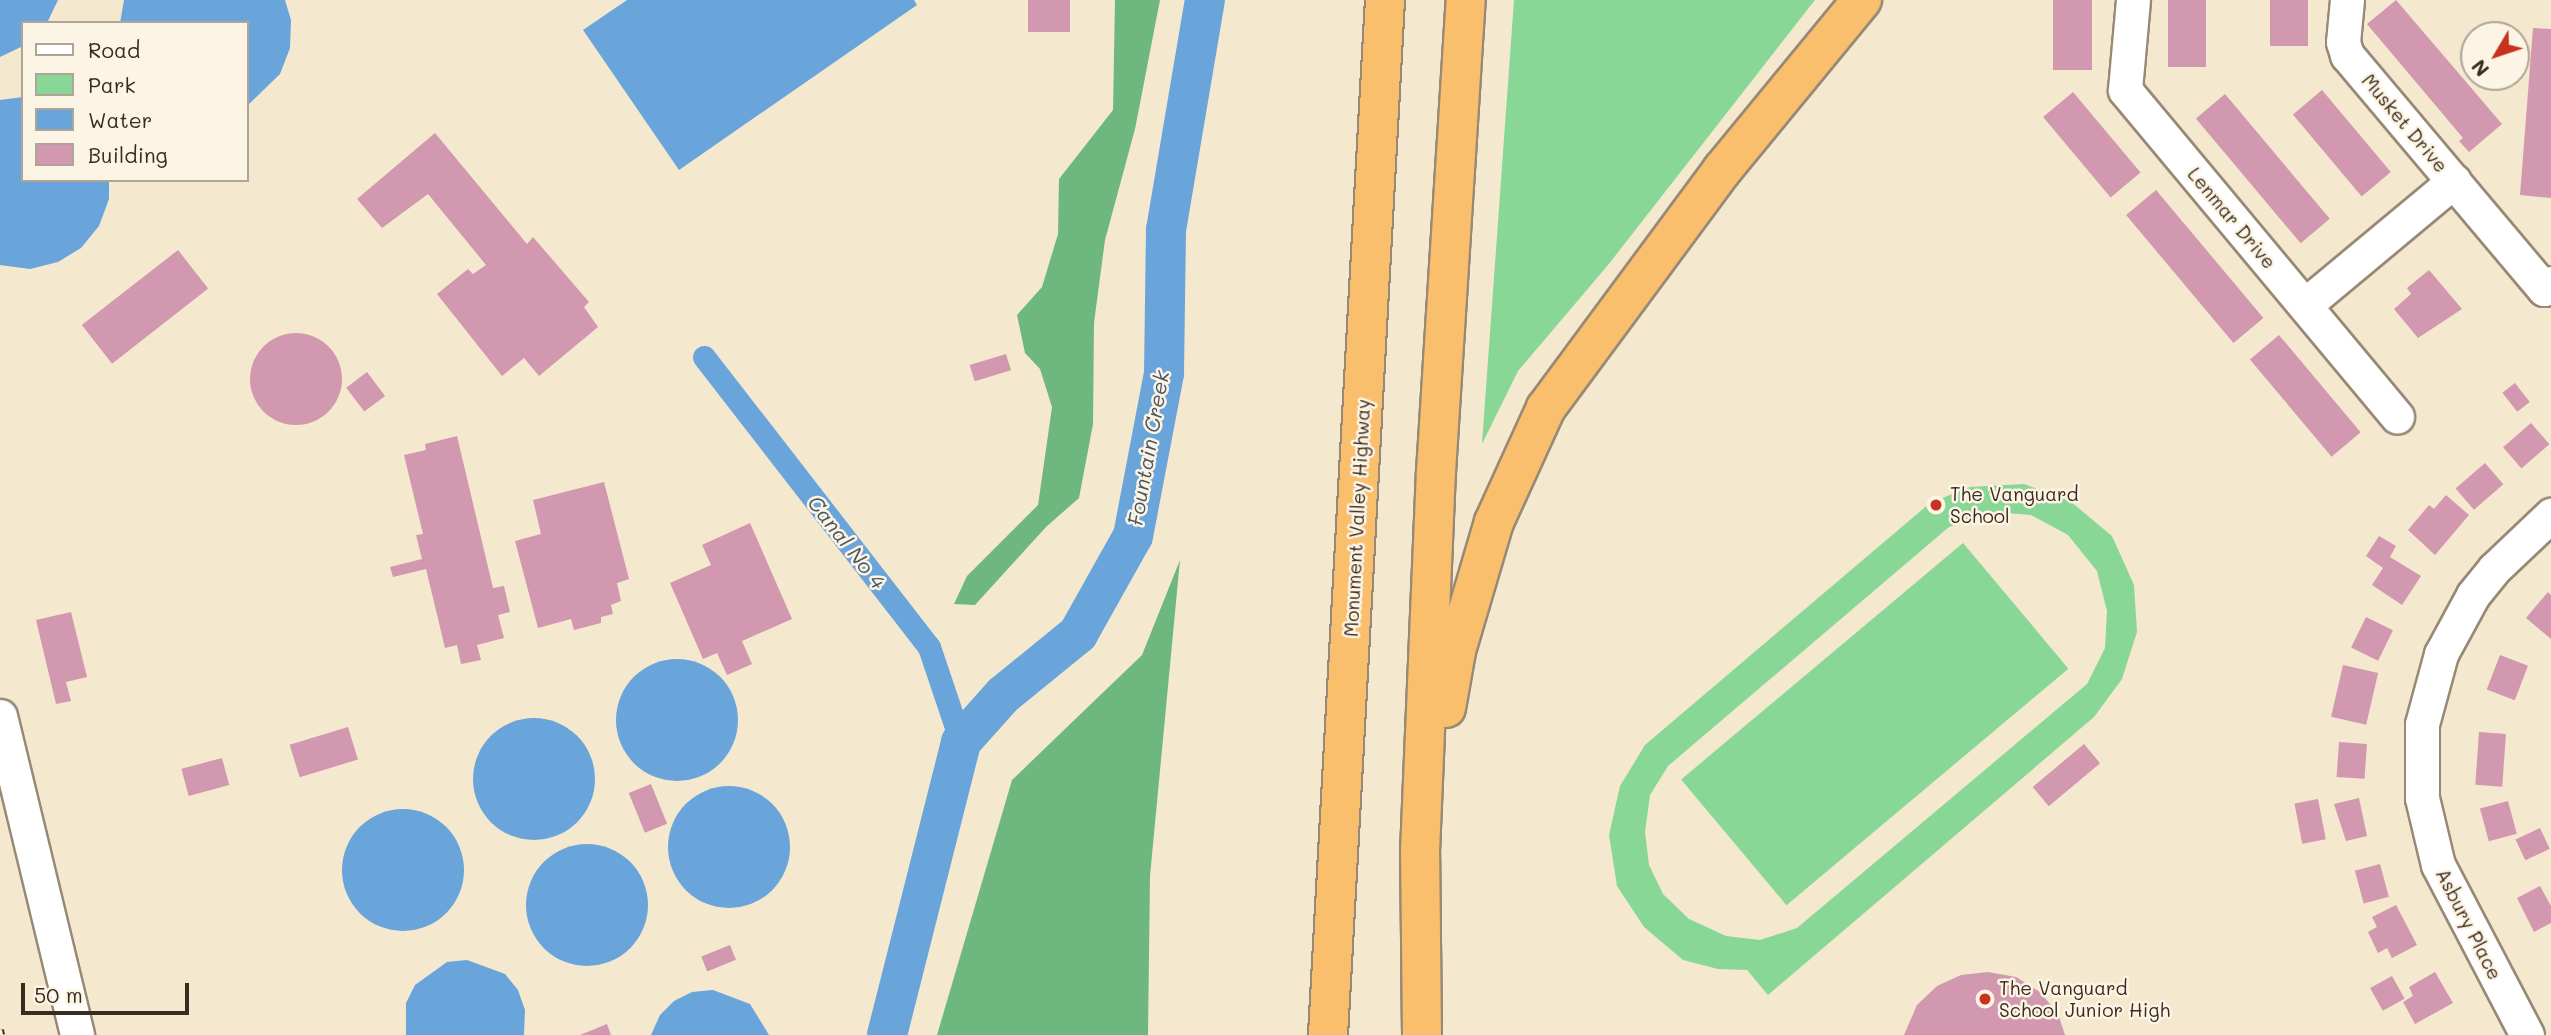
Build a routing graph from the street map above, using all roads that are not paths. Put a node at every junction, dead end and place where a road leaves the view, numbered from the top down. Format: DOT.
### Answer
graph roads {
  1 [pos="1385,0"];
  2 [pos="1466,0"];
  3 [pos="1862,0"];
  4 [pos="2133,0"];
  5 [pos="2347,0"];
  6 [pos="2454,181"];
  7 [pos="2551,283"];
  8 [pos="2305,305"];
  9 [pos="2397,416"];
  10 [pos="2551,515"];
  11 [pos="0,716"];
  12 [pos="1420,852"];
  13 [pos="77,1035"];
  14 [pos="1328,1035"];
  15 [pos="1422,1035"];
  16 [pos="2527,1035"];
  1 -- 14 [label="highway, Monument Valley Highway"];
  2 -- 12 [label="highway"];
  3 -- 12 [label="highway"];
  4 -- 8 [label="street, Lenmar Drive"];
  5 -- 6 [label="street, Musket Drive"];
  6 -- 7 [label="street"];
  6 -- 8 [label="street, Musket Drive"];
  8 -- 9 [label="street, Lenmar Drive"];
  10 -- 16 [label="street, Asbury Place"];
  11 -- 13 [label="street"];
  12 -- 15 [label="highway"];
}
